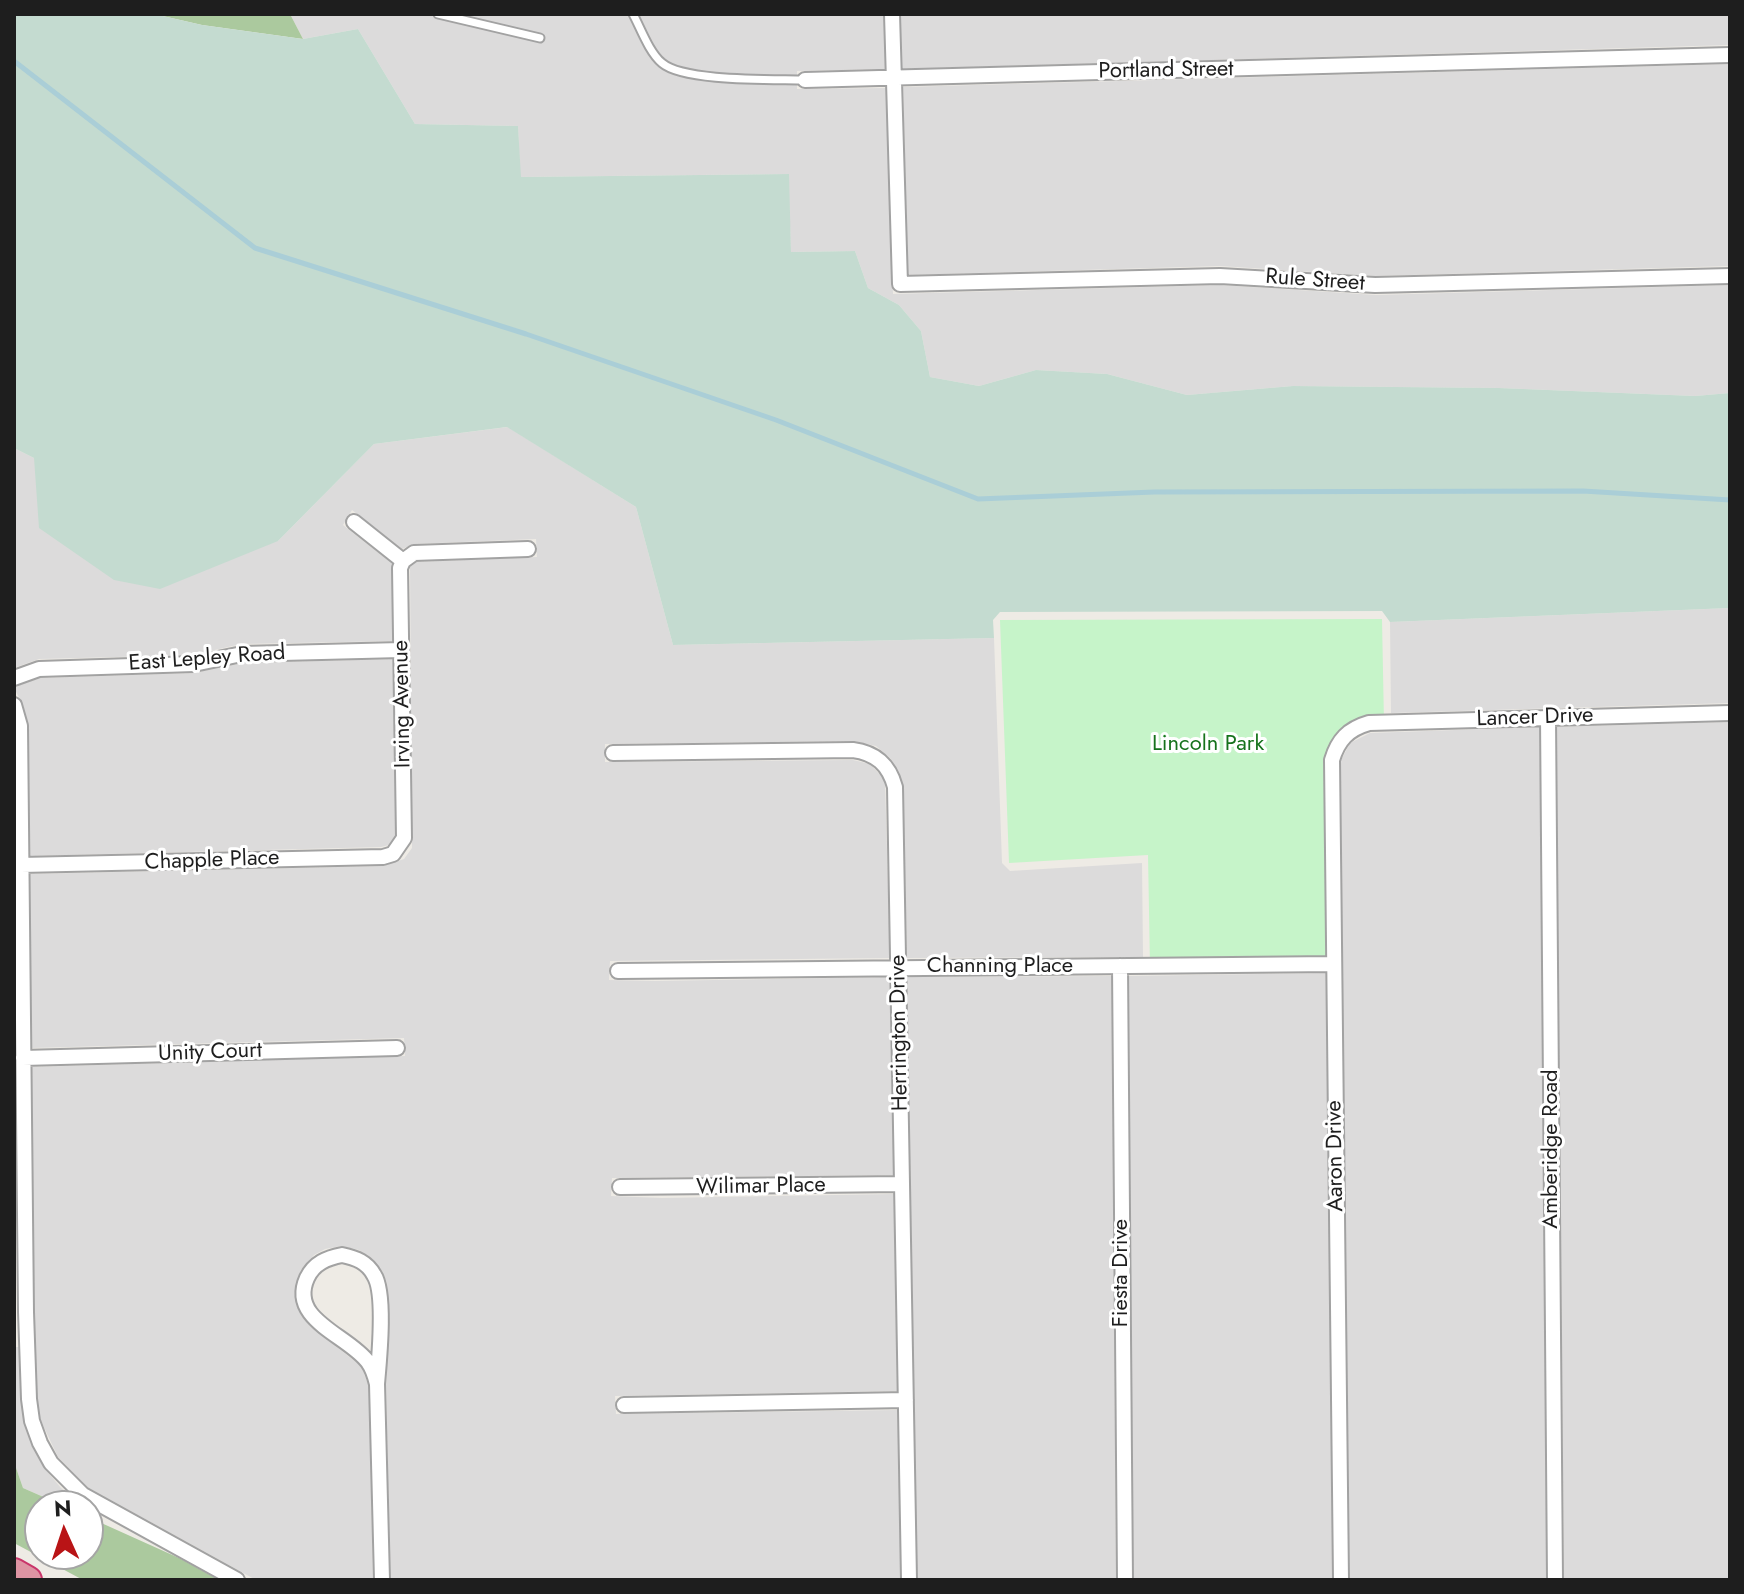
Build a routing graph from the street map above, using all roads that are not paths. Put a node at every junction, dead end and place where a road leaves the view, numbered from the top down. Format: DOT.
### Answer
graph roads {
  1 [pos="438,14"];
  2 [pos="633,14"];
  3 [pos="892,14"];
  4 [pos="540,38"];
  5 [pos="1730,55"];
  6 [pos="894,78"];
  7 [pos="805,80"];
  8 [pos="1730,276"];
  9 [pos="354,522"];
  10 [pos="528,549"];
  11 [pos="403,561"];
  12 [pos="401,650"];
  13 [pos="14,678"];
  14 [pos="14,705"];
  15 [pos="1730,713"];
  16 [pos="1548,718"];
  17 [pos="1344,736"];
  18 [pos="613,753"];
  19 [pos="401,847"];
  20 [pos="21,865"];
  21 [pos="1334,964"];
  22 [pos="1120,966"];
  23 [pos="899,968"];
  24 [pos="618,971"];
  25 [pos="397,1048"];
  26 [pos="23,1058"];
  27 [pos="902,1184"];
  28 [pos="620,1187"];
  29 [pos="377,1384"];
  30 [pos="906,1400"];
  31 [pos="624,1405"];
  32 [pos="14,1572"];
  33 [pos="28,1580"];
  34 [pos="237,1580"];
  35 [pos="382,1580"];
  36 [pos="909,1580"];
  37 [pos="1125,1580"];
  38 [pos="1341,1580"];
  39 [pos="1555,1580"];
  1 -- 4 [label="lane"];
  2 -- 7 [label="lane, Portland Street"];
  3 -- 6 [label="street"];
  5 -- 6 [label="street, Portland Street"];
  6 -- 7 [label="street, Portland Street"];
  6 -- 8 [label="street, Rule Street"];
  9 -- 11 [label="street"];
  10 -- 11 [label="street"];
  11 -- 12 [label="street, Irving Avenue"];
  12 -- 13 [label="street, East Lepley Road"];
  12 -- 19 [label="street, Irving Avenue"];
  14 -- 20 [label="street"];
  15 -- 16 [label="street, Lancer Drive"];
  16 -- 17 [label="street, Lancer Drive"];
  16 -- 39 [label="street, Amberidge Road"];
  17 -- 21 [label="street, Aaron Drive"];
  18 -- 23 [label="street, Herrington Drive"];
  19 -- 20 [label="street, Chapple Place"];
  20 -- 26 [label="street"];
  21 -- 22 [label="street, Channing Place"];
  21 -- 38 [label="street, Aaron Drive"];
  22 -- 23 [label="street, Channing Place"];
  22 -- 37 [label="street, Fiesta Drive"];
  23 -- 24 [label="street, Channing Place"];
  23 -- 27 [label="street, Herrington Drive"];
  25 -- 26 [label="street, Unity Court"];
  26 -- 34 [label="street"];
  27 -- 28 [label="street, Wilimar Place"];
  27 -- 30 [label="street, Herrington Drive"];
  29 -- 29 [label="street"];
  29 -- 35 [label="street"];
  30 -- 31 [label="street"];
  30 -- 36 [label="street, Herrington Drive"];
  32 -- 33 [label="highway"];
}
